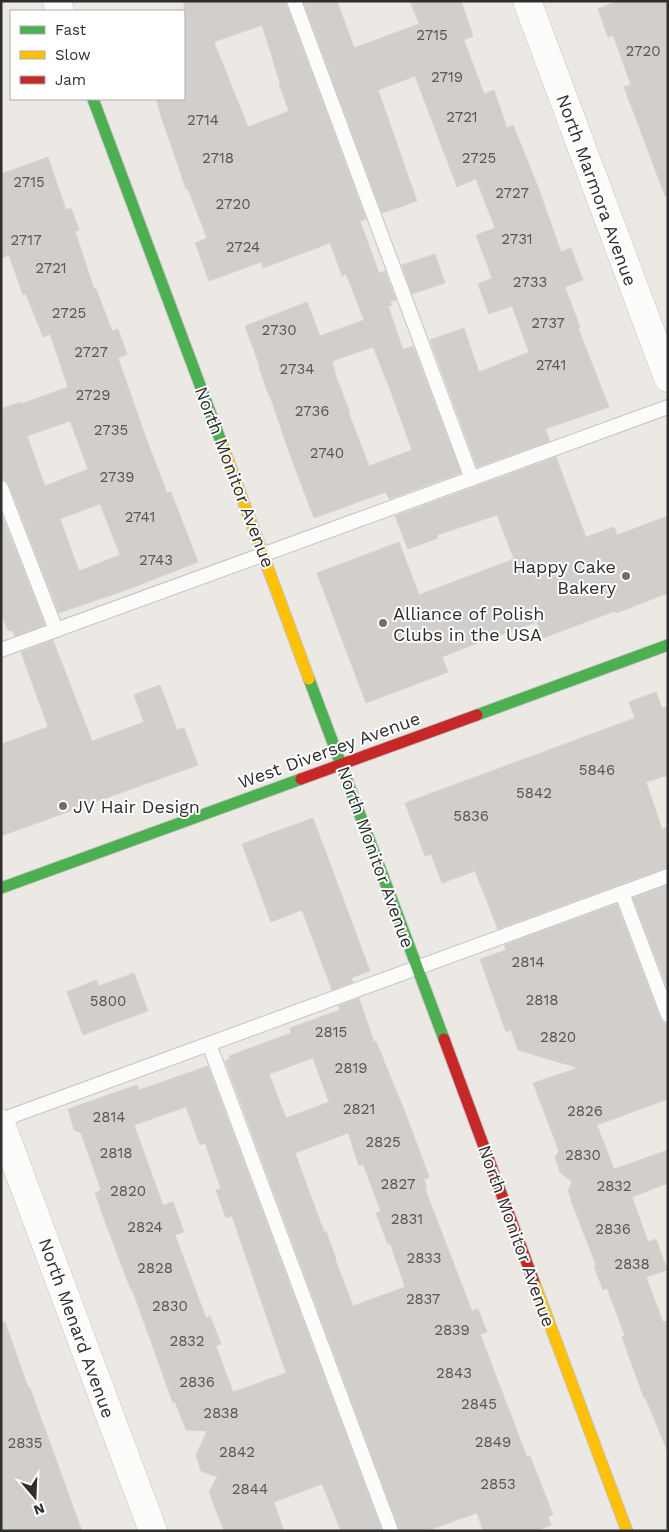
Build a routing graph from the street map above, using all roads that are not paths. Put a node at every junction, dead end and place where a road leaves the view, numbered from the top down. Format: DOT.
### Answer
graph roads {
  1 [pos="294,1"];
  2 [pos="527,1"];
  3 [pos="93,100"];
  4 [pos="668,378"];
  5 [pos="668,408"];
  6 [pos="472,479"];
  7 [pos="1,488"];
  8 [pos="264,554"];
  9 [pos="56,630"];
  10 [pos="668,645"];
  11 [pos="1,650"];
  12 [pos="342,764"];
  13 [pos="668,876"];
  14 [pos="1,888"];
  15 [pos="622,893"];
  16 [pos="417,967"];
  17 [pos="668,1015"];
  18 [pos="209,1044"];
  19 [pos="1,1120"];
  20 [pos="1,1124"];
  21 [pos="153,1531"];
  22 [pos="391,1531"];
  23 [pos="627,1531"];
  1 -- 6 [label="lane"];
  2 -- 4 [label="street, North Marmora Avenue"];
  3 -- 8 [label="street, North Monitor Avenue"];
  5 -- 6 [label="lane"];
  6 -- 8 [label="lane"];
  7 -- 9 [label="lane"];
  8 -- 9 [label="lane"];
  8 -- 12 [label="street, North Monitor Avenue"];
  9 -- 11 [label="lane"];
  10 -- 12 [label="street, West Diversey Avenue"];
  12 -- 14 [label="street, West Diversey Avenue"];
  12 -- 16 [label="street, North Monitor Avenue"];
  13 -- 15 [label="lane"];
  15 -- 16 [label="lane"];
  15 -- 17 [label="lane"];
  16 -- 18 [label="lane"];
  16 -- 23 [label="street, North Monitor Avenue"];
  18 -- 19 [label="lane"];
  18 -- 22 [label="lane"];
  20 -- 21 [label="street, North Menard Avenue"];
}
